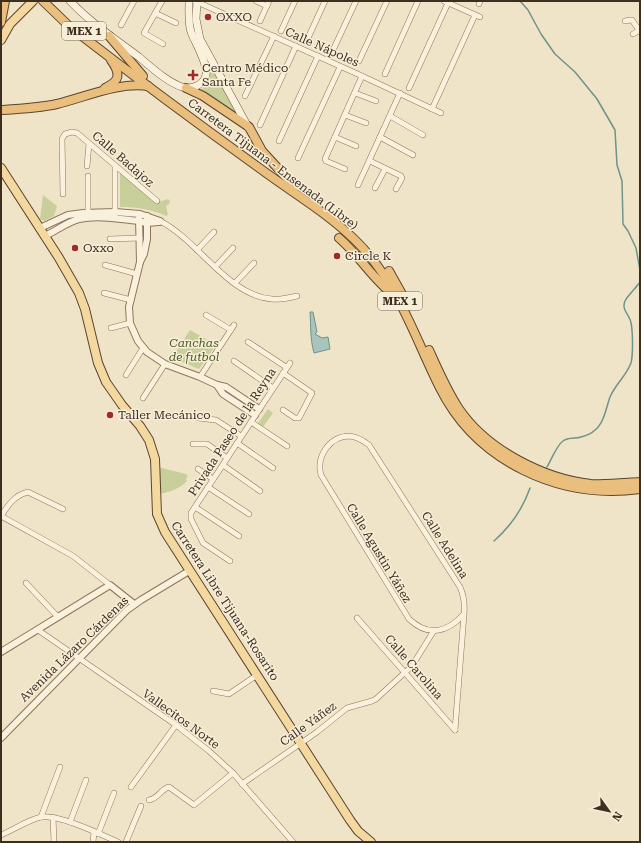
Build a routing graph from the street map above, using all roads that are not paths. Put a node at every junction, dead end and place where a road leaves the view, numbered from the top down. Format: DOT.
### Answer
graph roads {
  1 [pos="5,1"];
  2 [pos="33,1"];
  3 [pos="43,1"];
  4 [pos="50,1"];
  5 [pos="70,1"];
  6 [pos="134,1"];
  7 [pos="162,1"];
  8 [pos="189,1"];
  9 [pos="196,1"];
  10 [pos="256,1"];
  11 [pos="295,1"];
  12 [pos="325,1"];
  13 [pos="356,1"];
  14 [pos="387,1"];
  15 [pos="418,1"];
  16 [pos="446,2"];
  17 [pos="268,3"];
  18 [pos="155,13"];
  19 [pos="260,21"];
  20 [pos="1,22"];
  21 [pos="625,22"];
  22 [pos="176,24"];
  23 [pos="121,25"];
  24 [pos="639,30"];
  25 [pos="281,31"];
  26 [pos="633,34"];
  27 [pos="109,36"];
  28 [pos="274,36"];
  29 [pos="308,38"];
  30 [pos="1,40"];
  31 [pos="163,44"];
  32 [pos="200,45"];
  33 [pos="296,46"];
  34 [pos="334,48"];
  35 [pos="108,55"];
  36 [pos="318,56"];
  37 [pos="359,61"];
  38 [pos="340,67"];
  39 [pos="385,74"];
  40 [pos="144,76"];
  41 [pos="362,76"];
  42 [pos="148,86"];
  43 [pos="186,88"];
  44 [pos="409,88"];
  45 [pos="97,92"];
  46 [pos="355,93"];
  47 [pos="400,93"];
  48 [pos="245,96"];
  49 [pos="376,101"];
  50 [pos="432,109"];
  51 [pos="1,110"];
  52 [pos="441,113"];
  53 [pos="345,115"];
  54 [pos="390,116"];
  55 [pos="366,123"];
  56 [pos="260,125"];
  57 [pos="248,127"];
  58 [pos="423,135"];
  59 [pos="335,138"];
  60 [pos="380,138"];
  61 [pos="279,141"];
  62 [pos="89,144"];
  63 [pos="356,146"];
  64 [pos="413,155"];
  65 [pos="298,158"];
  66 [pos="370,161"];
  67 [pos="87,166"];
  68 [pos="115,167"];
  69 [pos="1,168"];
  70 [pos="385,168"];
  71 [pos="345,169"];
  72 [pos="88,176"];
  73 [pos="358,185"];
  74 [pos="295,186"];
  75 [pos="375,188"];
  76 [pos="396,189"];
  77 [pos="63,194"];
  78 [pos="157,201"];
  79 [pos="88,213"];
  80 [pos="140,214"];
  81 [pos="115,216"];
  82 [pos="147,216"];
  83 [pos="77,217"];
  84 [pos="139,221"];
  85 [pos="160,221"];
  86 [pos="146,223"];
  87 [pos="40,228"];
  88 [pos="214,232"];
  89 [pos="45,236"];
  90 [pos="140,238"];
  91 [pos="339,238"];
  92 [pos="110,239"];
  93 [pos="233,248"];
  94 [pos="197,250"];
  95 [pos="140,262"];
  96 [pos="254,263"];
  97 [pos="105,265"];
  98 [pos="215,267"];
  99 [pos="137,274"];
  100 [pos="235,283"];
  101 [pos="104,294"];
  102 [pos="297,296"];
  103 [pos="399,298"];
  104 [pos="131,300"];
  105 [pos="206,315"];
  106 [pos="130,323"];
  107 [pos="234,325"];
  108 [pos="111,328"];
  109 [pos="230,330"];
  110 [pos="248,342"];
  111 [pos="143,348"];
  112 [pos="234,361"];
  113 [pos="165,364"];
  114 [pos="283,373"];
  115 [pos="126,374"];
  116 [pos="200,377"];
  117 [pos="217,385"];
  118 [pos="273,388"];
  119 [pos="144,398"];
  120 [pos="260,409"];
  121 [pos="283,410"];
  122 [pos="255,415"];
  123 [pos="198,418"];
  124 [pos="251,422"];
  125 [pos="241,436"];
  126 [pos="334,441"];
  127 [pos="237,443"];
  128 [pos="193,444"];
  129 [pos="287,446"];
  130 [pos="227,458"];
  131 [pos="223,465"];
  132 [pos="273,468"];
  133 [pos="198,469"];
  134 [pos="213,479"];
  135 [pos="640,482"];
  136 [pos="208,487"];
  137 [pos="640,489"];
  138 [pos="260,491"];
  139 [pos="195,507"];
  140 [pos="63,509"];
  141 [pos="249,514"];
  142 [pos="1,516"];
  143 [pos="240,536"];
  144 [pos="230,561"];
  145 [pos="189,571"];
  146 [pos="26,583"];
  147 [pos="110,585"];
  148 [pos="134,604"];
  149 [pos="464,614"];
  150 [pos="58,617"];
  151 [pos="357,618"];
  152 [pos="38,630"];
  153 [pos="433,632"];
  154 [pos="1,652"];
  155 [pos="79,658"];
  156 [pos="406,673"];
  157 [pos="257,675"];
  158 [pos="213,691"];
  159 [pos="176,725"];
  160 [pos="455,730"];
  161 [pos="1,738"];
  162 [pos="301,744"];
  163 [pos="60,767"];
  164 [pos="232,773"];
  165 [pos="86,780"];
  166 [pos="242,784"];
  167 [pos="131,787"];
  168 [pos="114,793"];
  169 [pos="149,800"];
  170 [pos="141,806"];
  171 [pos="41,817"];
  172 [pos="53,817"];
  173 [pos="70,822"];
  174 [pos="96,833"];
  175 [pos="1,836"];
  176 [pos="54,842"];
  177 [pos="93,842"];
  178 [pos="118,842"];
  179 [pos="126,842"];
  180 [pos="293,842"];
  181 [pos="371,842"];
  1 -- 20 [label="highway"];
  2 -- 30 [label="main road"];
  3 -- 35 [label="highway, Carretera Tijuana - Ensenada (Libre) / MEX 1"];
  4 -- 40 [label="highway, Carretera Tijuana - Ensenada (Libre) / MEX 1"];
  5 -- 27 [label="main road"];
  6 -- 23 [label="street"];
  7 -- 18 [label="street"];
  8 -- 32 [label="main road"];
  9 -- 28 [label="street, Calle Nápoles"];
  9 -- 32 [label="main road"];
  10 -- 17 [label="street"];
  11 -- 25 [label="street"];
  12 -- 29 [label="street"];
  13 -- 34 [label="street"];
  14 -- 37 [label="street"];
  15 -- 39 [label="street"];
  16 -- 44 [label="street"];
  16 -- 50 [label="street"];
  17 -- 19 [label="street"];
  18 -- 22 [label="street"];
  18 -- 31 [label="street"];
  21 -- 24 [label="street"];
  24 -- 26 [label="street"];
  27 -- 40 [label="highway"];
  27 -- 43 [label="main road"];
  28 -- 33 [label="street, Calle Nápoles"];
  28 -- 48 [label="street"];
  32 -- 43 [label="main road"];
  32 -- 57 [label="main road"];
  33 -- 36 [label="street, Calle Nápoles"];
  33 -- 56 [label="street"];
  35 -- 42 [label="highway, Carretera Tijuana - Ensenada (Libre) / MEX 1"];
  35 -- 45 [label="highway"];
  36 -- 38 [label="street, Calle Nápoles"];
  36 -- 61 [label="street"];
  38 -- 41 [label="street, Calle Nápoles"];
  38 -- 65 [label="street"];
  40 -- 74 [label="highway, Carretera Tijuana - Ensenada (Libre) / MEX 1"];
  41 -- 46 [label="street"];
  41 -- 47 [label="street, Calle Nápoles"];
  42 -- 45 [label="highway"];
  42 -- 103 [label="highway, Carretera Tijuana - Ensenada (Libre) / MEX 1"];
  43 -- 57 [label="highway"];
  45 -- 51 [label="highway"];
  46 -- 49 [label="street"];
  46 -- 53 [label="street"];
  47 -- 50 [label="street, Calle Nápoles"];
  47 -- 54 [label="street"];
  50 -- 52 [label="street, Calle Nápoles"];
  53 -- 55 [label="street"];
  53 -- 59 [label="street"];
  54 -- 58 [label="street"];
  54 -- 60 [label="street"];
  57 -- 74 [label="highway"];
  59 -- 63 [label="street"];
  59 -- 71 [label="street"];
  60 -- 64 [label="street"];
  60 -- 66 [label="street"];
  62 -- 67 [label="street"];
  62 -- 68 [label="street, Calle Badajoz"];
  62 -- 77 [label="street, Calle Badajoz"];
  66 -- 70 [label="street"];
  66 -- 73 [label="street"];
  68 -- 78 [label="street, Calle Badajoz"];
  68 -- 81 [label="street"];
  69 -- 87 [label="main road, Carretera Libre Tijuana-Rosarito"];
  70 -- 75 [label="street"];
  70 -- 76 [label="street"];
  72 -- 79 [label="street"];
  74 -- 135 [label="highway, Carretera Tijuana - Ensenada (Libre) / MEX 1"];
  79 -- 81 [label="street"];
  79 -- 83 [label="street"];
  80 -- 81 [label="street"];
  80 -- 82 [label="street"];
  80 -- 84 [label="street"];
  81 -- 83 [label="street"];
  81 -- 84 [label="street"];
  82 -- 85 [label="street"];
  82 -- 86 [label="street"];
  83 -- 87 [label="street"];
  83 -- 89 [label="street"];
  84 -- 86 [label="street"];
  84 -- 90 [label="street"];
  85 -- 86 [label="street"];
  85 -- 94 [label="street"];
  86 -- 95 [label="street"];
  87 -- 89 [label="main road, Carretera Libre Tijuana-Rosarito"];
  88 -- 94 [label="street"];
  89 -- 145 [label="main road, Carretera Libre Tijuana-Rosarito"];
  90 -- 92 [label="street"];
  90 -- 95 [label="street"];
  91 -- 103 [label="highway"];
  93 -- 98 [label="street"];
  94 -- 98 [label="street"];
  95 -- 99 [label="street"];
  96 -- 100 [label="street"];
  97 -- 99 [label="street"];
  98 -- 100 [label="street"];
  99 -- 104 [label="street"];
  100 -- 102 [label="street"];
  101 -- 104 [label="street"];
  103 -- 137 [label="highway, Carretera Tijuana - Ensenada (Libre) / MEX 1"];
  104 -- 106 [label="street"];
  105 -- 109 [label="street"];
  106 -- 108 [label="street"];
  106 -- 111 [label="street"];
  107 -- 109 [label="street"];
  109 -- 116 [label="street"];
  110 -- 114 [label="street, Privada Paseo de la Reyna"];
  111 -- 113 [label="street"];
  111 -- 115 [label="street"];
  112 -- 118 [label="street"];
  113 -- 116 [label="street"];
  113 -- 119 [label="street"];
  114 -- 118 [label="street, Privada Paseo de la Reyna"];
  114 -- 121 [label="street"];
  116 -- 117 [label="street"];
  117 -- 120 [label="street"];
  117 -- 122 [label="street"];
  118 -- 120 [label="street, Privada Paseo de la Reyna"];
  120 -- 122 [label="street, Privada Paseo de la Reyna"];
  122 -- 124 [label="street, Privada Paseo de la Reyna"];
  123 -- 125 [label="street"];
  124 -- 125 [label="street, Privada Paseo de la Reyna"];
  124 -- 129 [label="street"];
  125 -- 127 [label="street, Privada Paseo de la Reyna"];
  126 -- 149 [label="street, Calle Adelina"];
  126 -- 153 [label="street, Calle Agustin Yáñez"];
  127 -- 130 [label="street, Privada Paseo de la Reyna"];
  127 -- 132 [label="street"];
  128 -- 130 [label="street"];
  130 -- 131 [label="street, Privada Paseo de la Reyna"];
  131 -- 134 [label="street, Privada Paseo de la Reyna"];
  131 -- 138 [label="street"];
  133 -- 134 [label="street"];
  134 -- 136 [label="street, Privada Paseo de la Reyna"];
  136 -- 139 [label="street, Privada Paseo de la Reyna"];
  136 -- 141 [label="street"];
  139 -- 143 [label="street"];
  139 -- 144 [label="street, Privada Paseo de la Reyna"];
  140 -- 142 [label="street"];
  142 -- 147 [label="street"];
  145 -- 148 [label="street, Avenida Lázaro Cárdenas"];
  145 -- 157 [label="main road, Carretera Libre Tijuana-Rosarito"];
  146 -- 150 [label="street"];
  147 -- 148 [label="street"];
  147 -- 150 [label="street"];
  148 -- 155 [label="street, Avenida Lázaro Cárdenas"];
  149 -- 153 [label="street"];
  149 -- 160 [label="street, Calle Adelina"];
  150 -- 152 [label="street"];
  151 -- 156 [label="street, Calle Carolina"];
  152 -- 154 [label="street"];
  152 -- 155 [label="street, Vallecitos Norte"];
  153 -- 156 [label="street, Calle Yáñez"];
  155 -- 159 [label="street, Vallecitos Norte"];
  155 -- 161 [label="street, Avenida Lázaro Cárdenas"];
  156 -- 160 [label="street, Calle Carolina"];
  156 -- 162 [label="street, Calle Yáñez"];
  157 -- 158 [label="street"];
  157 -- 162 [label="main road, Carretera Libre Tijuana-Rosarito"];
  159 -- 164 [label="street, Vallecitos Norte"];
  159 -- 167 [label="street"];
  162 -- 166 [label="street, Calle Yáñez"];
  162 -- 181 [label="main road, Carretera Libre Tijuana-Rosarito"];
  163 -- 171 [label="street"];
  164 -- 166 [label="street, Vallecitos Norte"];
  164 -- 169 [label="street"];
  165 -- 173 [label="street"];
  166 -- 180 [label="street, Vallecitos Norte"];
  168 -- 174 [label="street"];
  170 -- 179 [label="street"];
  171 -- 172 [label="street"];
  171 -- 175 [label="street"];
  172 -- 173 [label="street"];
  172 -- 176 [label="street"];
  173 -- 174 [label="street"];
  174 -- 177 [label="street"];
  174 -- 178 [label="street"];
}
